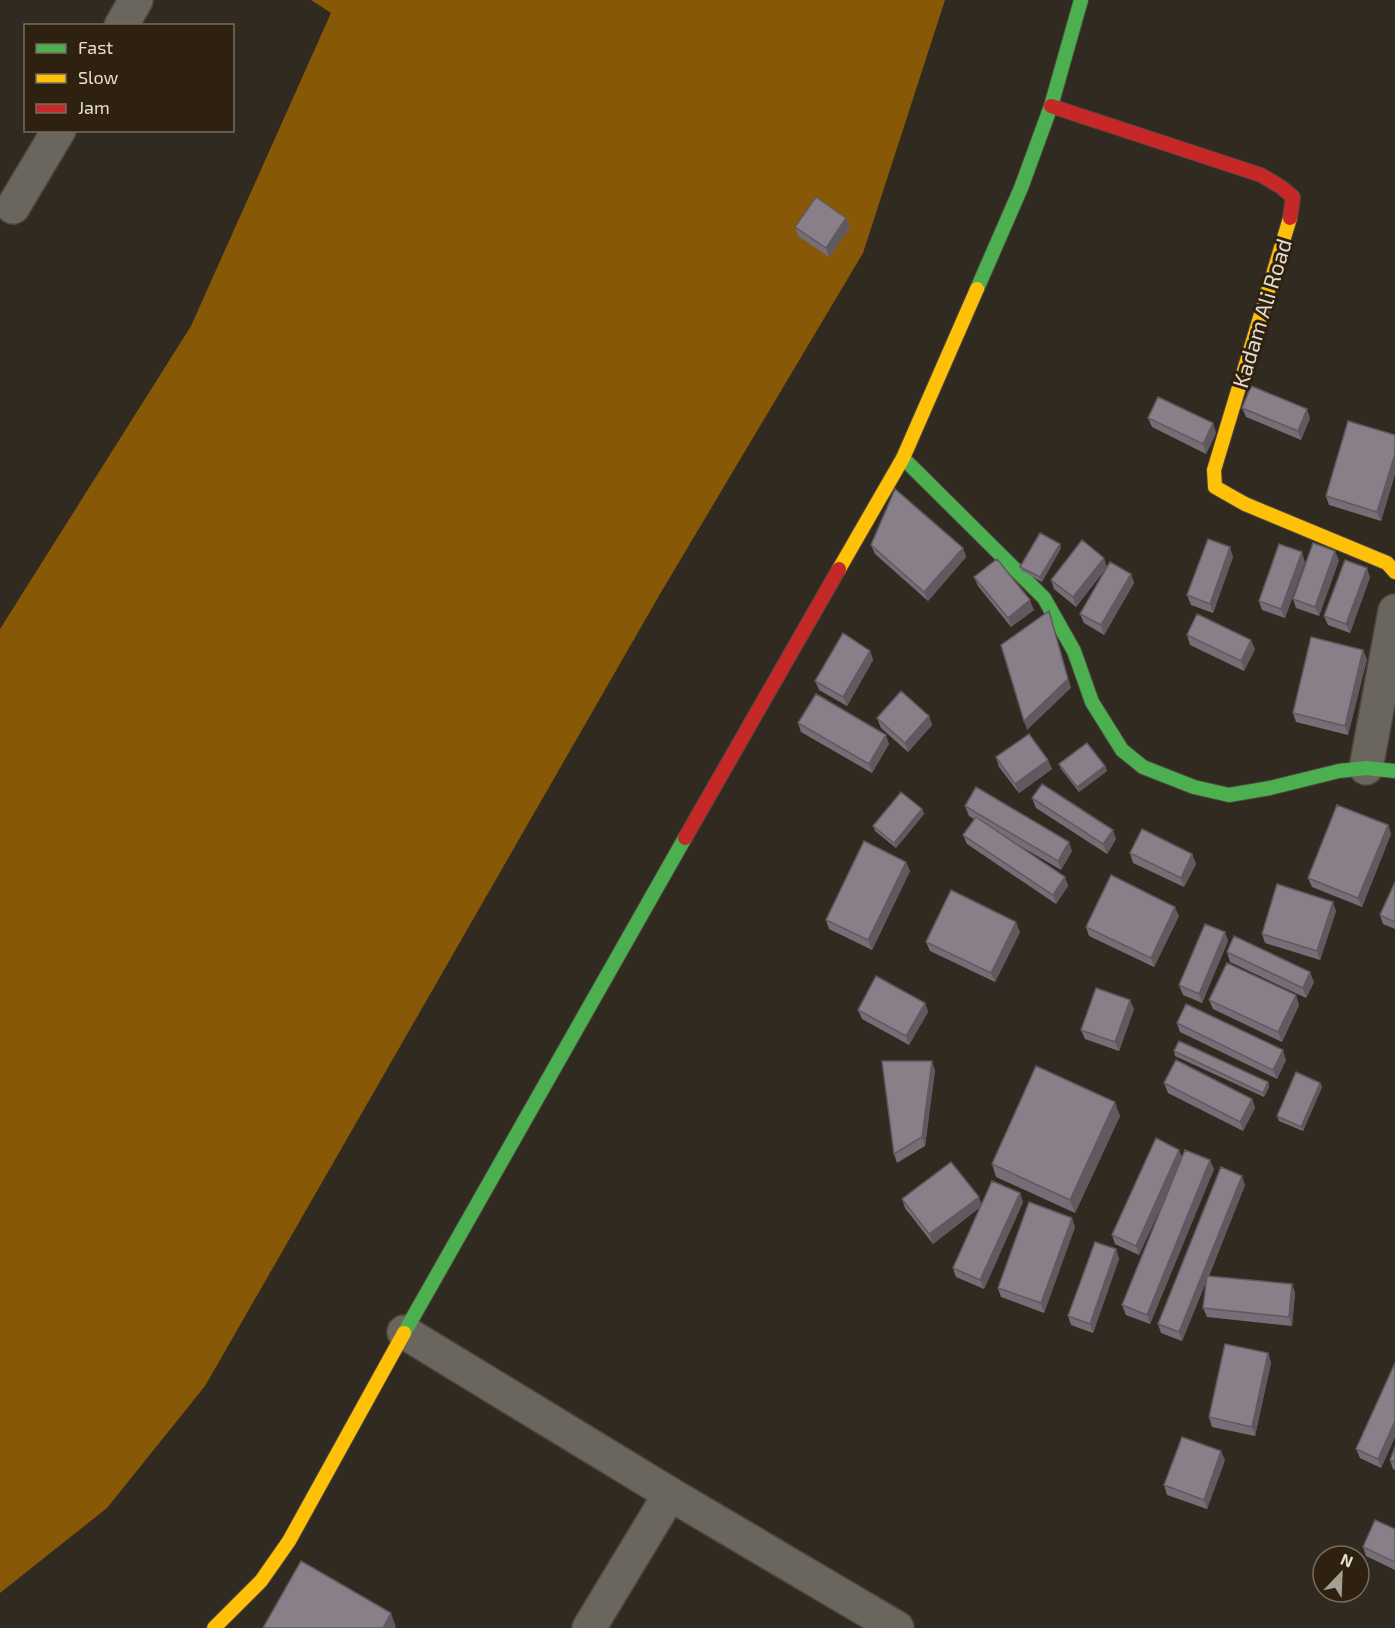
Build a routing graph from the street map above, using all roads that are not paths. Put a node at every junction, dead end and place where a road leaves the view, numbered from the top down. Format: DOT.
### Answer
graph roads {
  1 [pos="136,0"];
  2 [pos="1081,0"];
  3 [pos="122,24"];
  4 [pos="1051,106"];
  5 [pos="58,132"];
  6 [pos="4,212"];
  7 [pos="903,458"];
  8 [pos="1395,572"];
  9 [pos="1395,611"];
  10 [pos="1381,770"];
  11 [pos="404,1332"];
  12 [pos="670,1494"];
  13 [pos="214,1628"];
  14 [pos="589,1628"];
  15 [pos="897,1628"];
  1 -- 3 [label="street"];
  2 -- 4 [label="street"];
  4 -- 7 [label="street"];
  4 -- 8 [label="street, Kadam Ali Road"];
  5 -- 6 [label="street"];
  7 -- 10 [label="street"];
  7 -- 11 [label="street"];
  9 -- 10 [label="street"];
  11 -- 12 [label="street"];
  11 -- 13 [label="street"];
  12 -- 14 [label="street"];
  12 -- 15 [label="street"];
}
